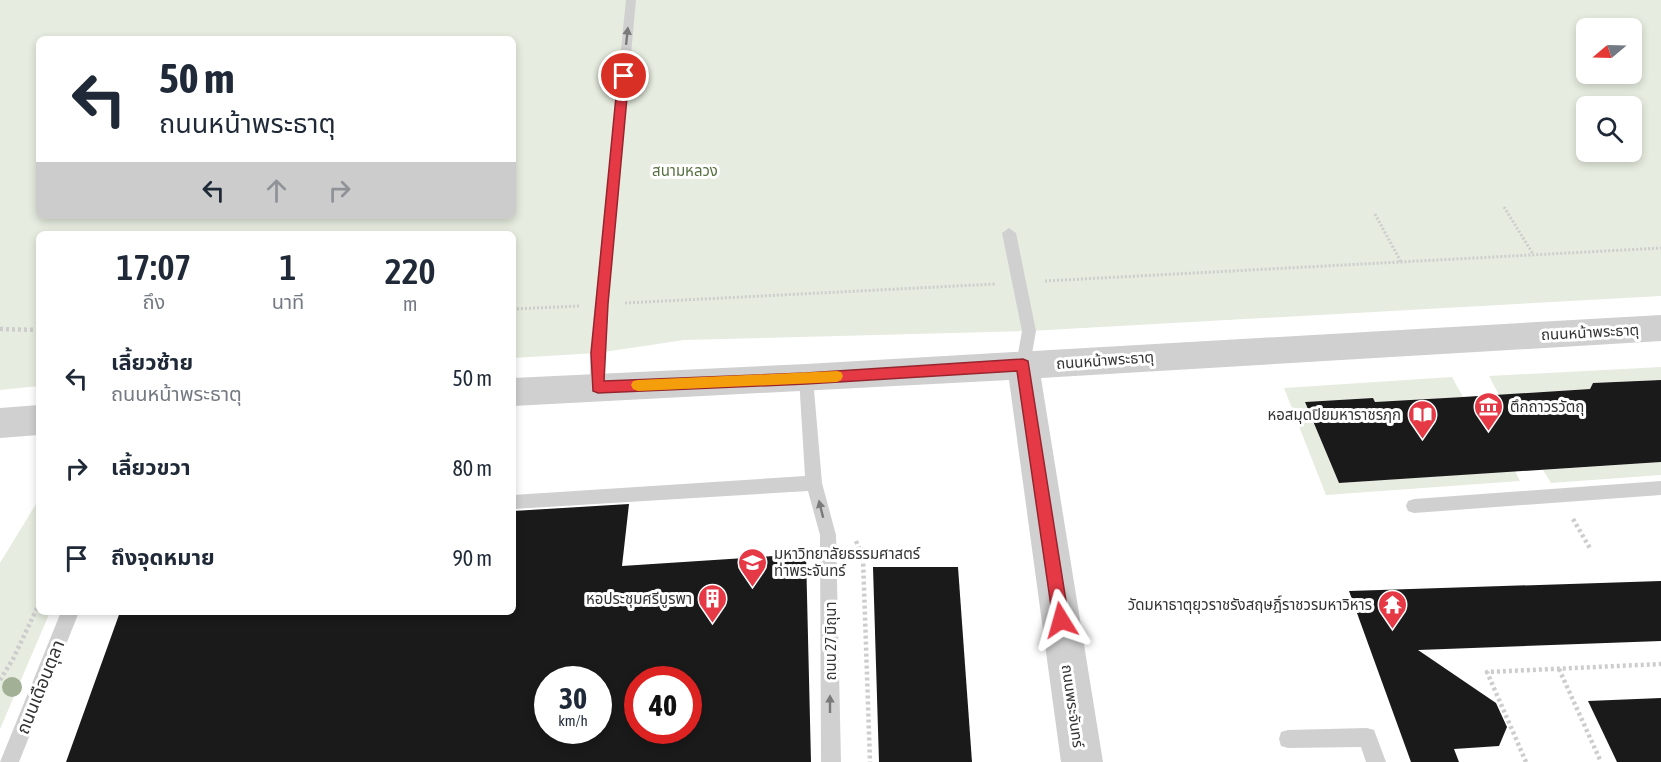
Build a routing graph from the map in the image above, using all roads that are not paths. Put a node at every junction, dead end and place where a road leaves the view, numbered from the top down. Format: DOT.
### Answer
graph roads {
  1 [pos="631,0"];
  2 [pos="1009,233"];
  3 [pos="1661,328"];
  4 [pos="1023,365"];
  5 [pos="806,378"];
  6 [pos="598,387"];
  7 [pos="516,392"];
  8 [pos="814,483"];
  9 [pos="1661,489"];
  10 [pos="516,502"];
  11 [pos="1414,506"];
  12 [pos="69,615"];
  13 [pos="1288,739"];
  14 [pos="9,762"];
  15 [pos="831,762"];
  16 [pos="1082,762"];
  17 [pos="1376,762"];
  6 -- 1 [label="lane, one-way"];
  2 -- 4 [label="lane"];
  3 -- 4 [label="street, ถนนหน้าพระธาตุ"];
  4 -- 5 [label="street, ถนนหน้าพระธาตุ"];
  4 -- 16 [label="street, ถนนพระจันทร์"];
  5 -- 6 [label="street, ถนนหน้าพระธาตุ"];
  5 -- 8 [label="lane, ถนน 27 มิถุนา"];
  6 -- 7 [label="street, ถนนหน้าพระธาตุ"];
  8 -- 10 [label="lane"];
  15 -- 8 [label="lane, ถนน 27 มิถุนา, one-way"];
  9 -- 11 [label="lane"];
  12 -- 14 [label="lane, ถนนเดือนตุลา"];
  13 -- 17 [label="lane"];
}
